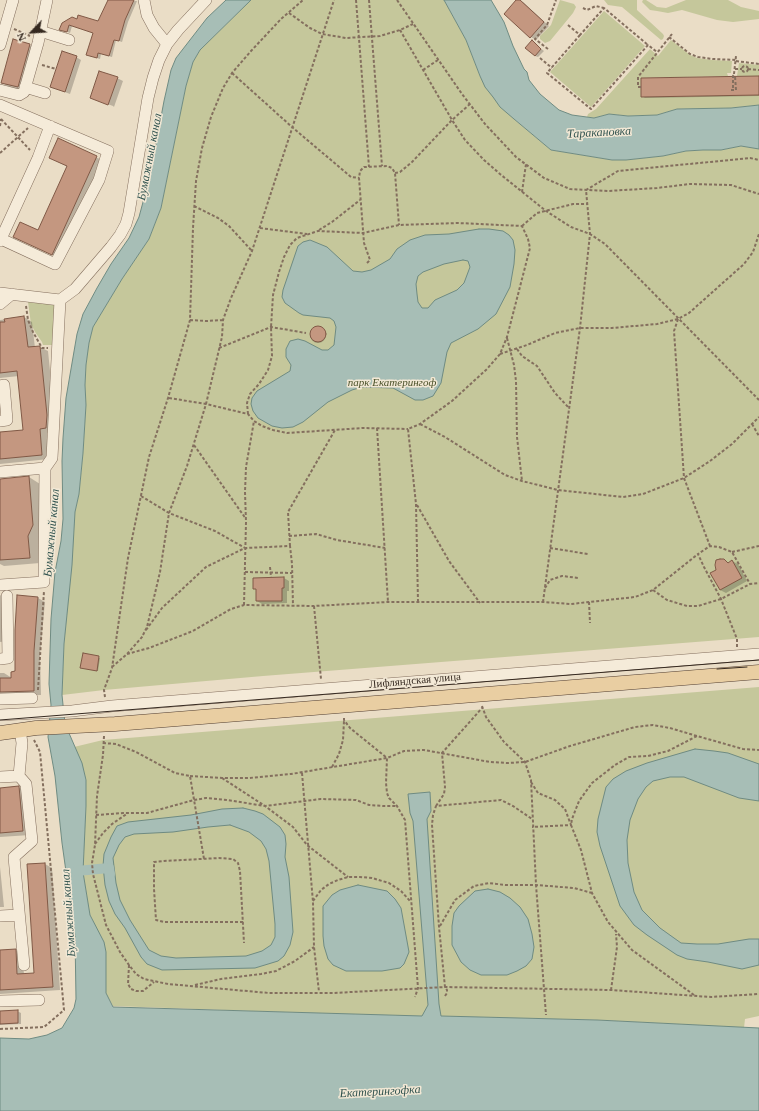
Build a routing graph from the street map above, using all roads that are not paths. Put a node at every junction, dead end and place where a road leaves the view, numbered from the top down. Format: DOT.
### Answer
graph roads {
  1 [pos="13,0"];
  2 [pos="47,0"];
  3 [pos="144,0"];
  4 [pos="206,0"];
  5 [pos="39,35"];
  6 [pos="69,40"];
  7 [pos="1,41"];
  8 [pos="167,44"];
  9 [pos="25,87"];
  10 [pos="0,90"];
  11 [pos="45,93"];
  12 [pos="0,105"];
  13 [pos="50,126"];
  14 [pos="0,240"];
  15 [pos="0,292"];
  16 [pos="12,294"];
  17 [pos="60,300"];
  18 [pos="0,304"];
  19 [pos="0,386"];
  20 [pos="0,421"];
  21 [pos="45,468"];
  22 [pos="0,472"];
  23 [pos="0,585"];
  24 [pos="7,596"];
  25 [pos="759,654"];
  26 [pos="0,659"];
  27 [pos="759,672"];
  28 [pos="35,693"];
  29 [pos="0,699"];
  30 [pos="0,715"];
  31 [pos="30,727"];
  32 [pos="0,734"];
  33 [pos="19,776"];
  34 [pos="0,777"];
  35 [pos="20,915"];
  36 [pos="0,916"];
  37 [pos="24,965"];
  38 [pos="39,1000"];
  39 [pos="0,1001"];
  1 -- 7 [label="street"];
  2 -- 5 [label="street"];
  3 -- 8 [label="street"];
  4 -- 8 [label="street"];
  5 -- 6 [label="street"];
  5 -- 9 [label="street"];
  8 -- 17 [label="street"];
  9 -- 10 [label="street"];
  9 -- 11 [label="street"];
  12 -- 13 [label="street"];
  13 -- 14 [label="street"];
  13 -- 14 [label="street"];
  15 -- 16 [label="street"];
  16 -- 17 [label="street"];
  16 -- 18 [label="street"];
  17 -- 21 [label="street"];
  19 -- 20 [label="street"];
  21 -- 22 [label="street"];
  21 -- 23 [label="street"];
  24 -- 26 [label="street"];
  25 -- 31 [label="street, Лифляндская улица"];
  27 -- 31 [label="main road, Лифляндская улица"];
  28 -- 29 [label="street"];
  30 -- 31 [label="street"];
  31 -- 32 [label="main road"];
  31 -- 33 [label="street"];
  33 -- 34 [label="street"];
  33 -- 35 [label="street"];
  35 -- 36 [label="street"];
  35 -- 37 [label="street"];
  38 -- 39 [label="street"];
}
